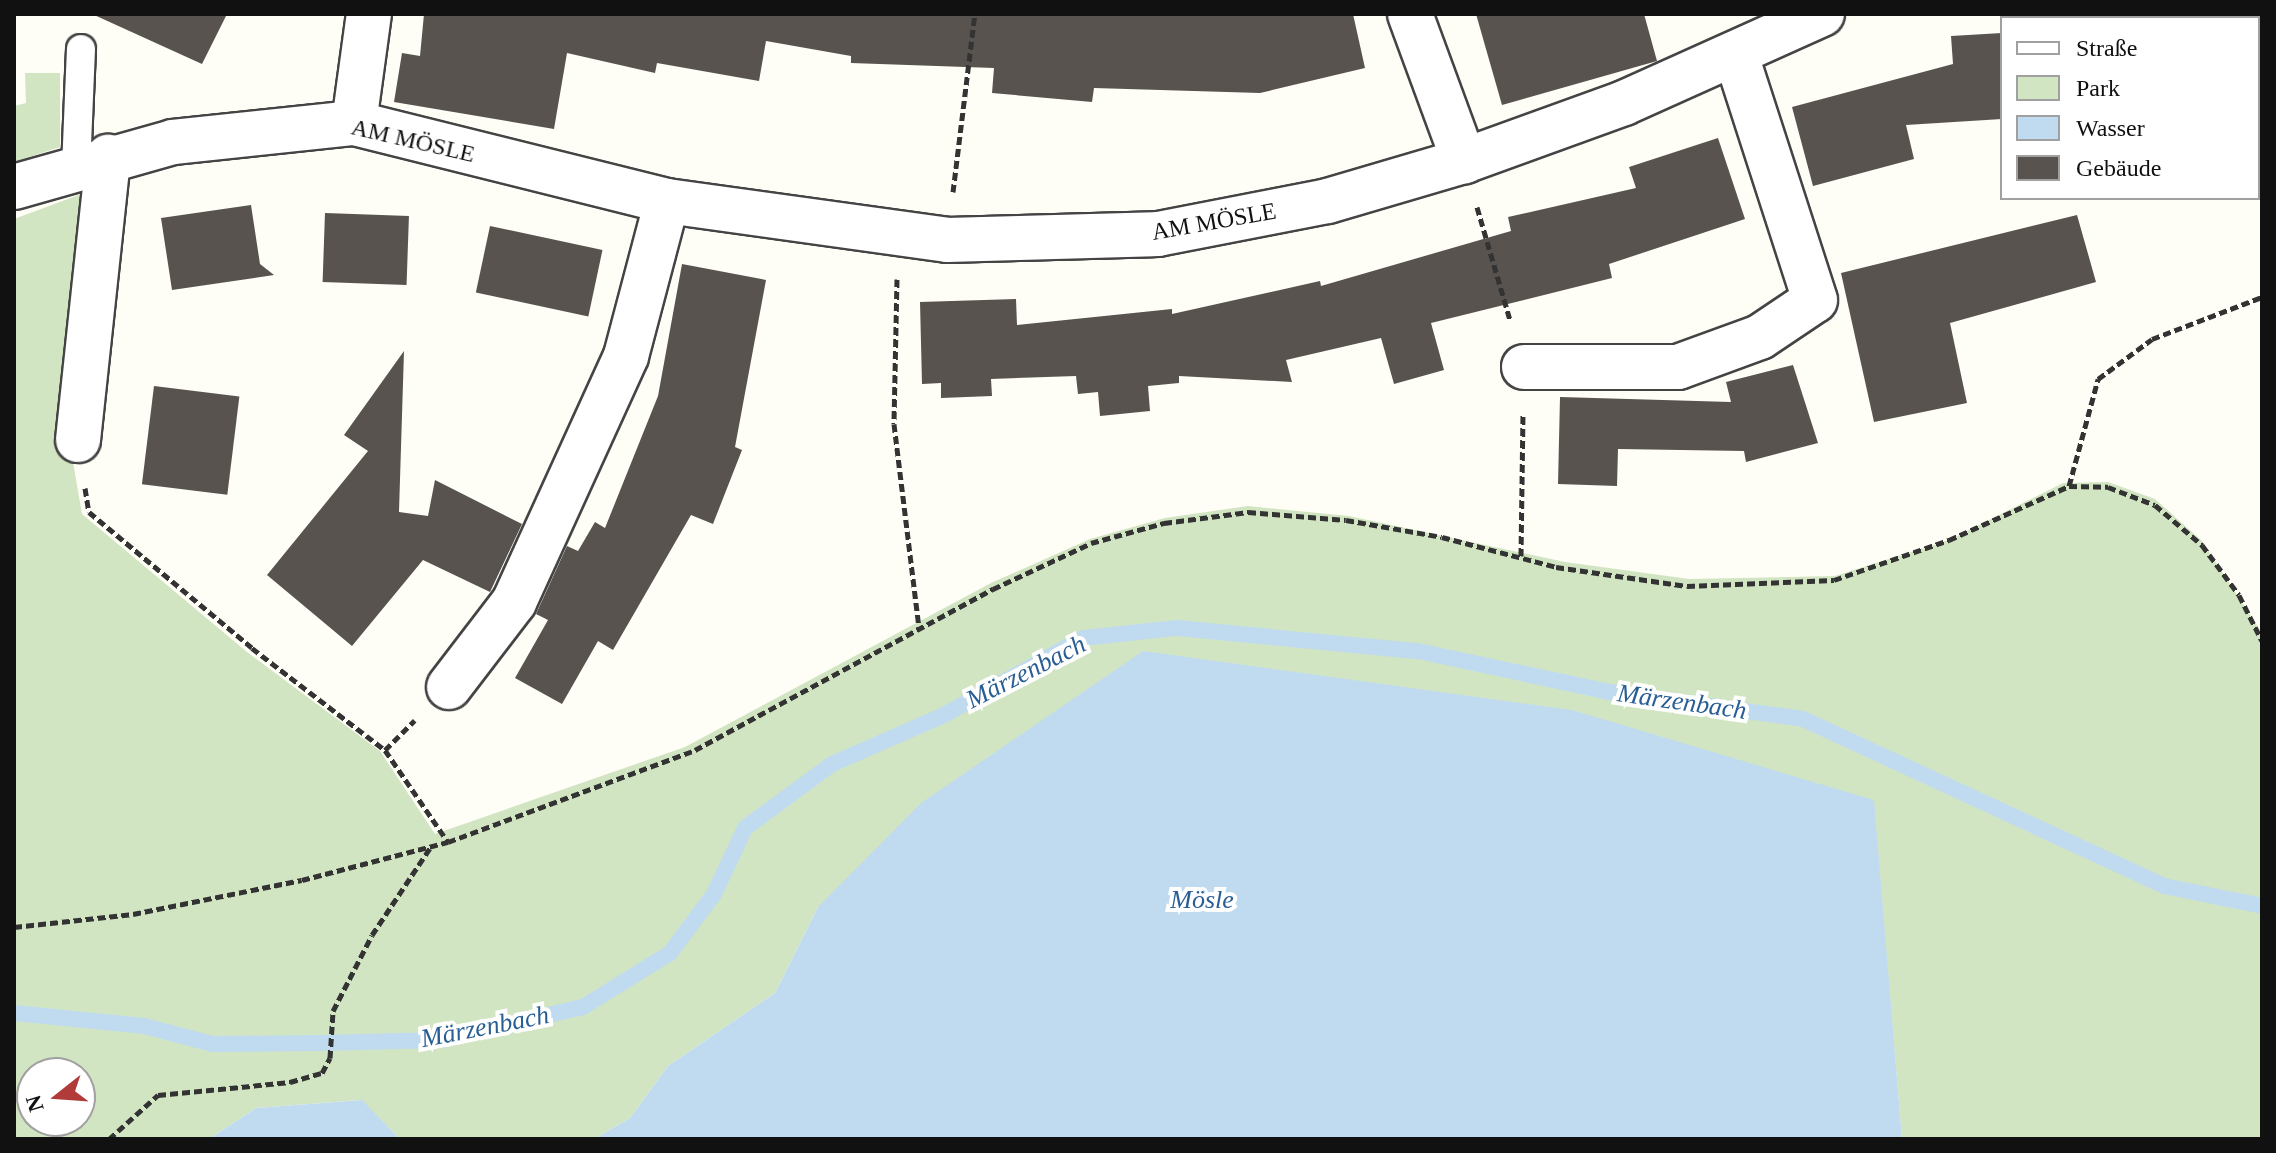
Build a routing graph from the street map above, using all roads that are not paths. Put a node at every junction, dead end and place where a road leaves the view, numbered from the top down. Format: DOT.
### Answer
graph roads {
  1 [pos="369,14"];
  2 [pos="1410,14"];
  3 [pos="1822,14"];
  4 [pos="81,49"];
  5 [pos="1736,55"];
  6 [pos="354,123"];
  7 [pos="1464,161"];
  8 [pos="92,162"];
  9 [pos="14,187"];
  10 [pos="667,201"];
  11 [pos="1524,367"];
  12 [pos="78,440"];
  13 [pos="449,687"];
  1 -- 6 [label="street"];
  2 -- 7 [label="street"];
  3 -- 5 [label="street, AM MÖSLE"];
  4 -- 8 [label="lane"];
  5 -- 7 [label="street, AM MÖSLE"];
  5 -- 11 [label="street"];
  6 -- 8 [label="street, AM MÖSLE"];
  6 -- 10 [label="street, AM MÖSLE"];
  7 -- 10 [label="street, AM MÖSLE"];
  8 -- 9 [label="street, AM MÖSLE"];
  8 -- 12 [label="street"];
  10 -- 13 [label="street"];
}
